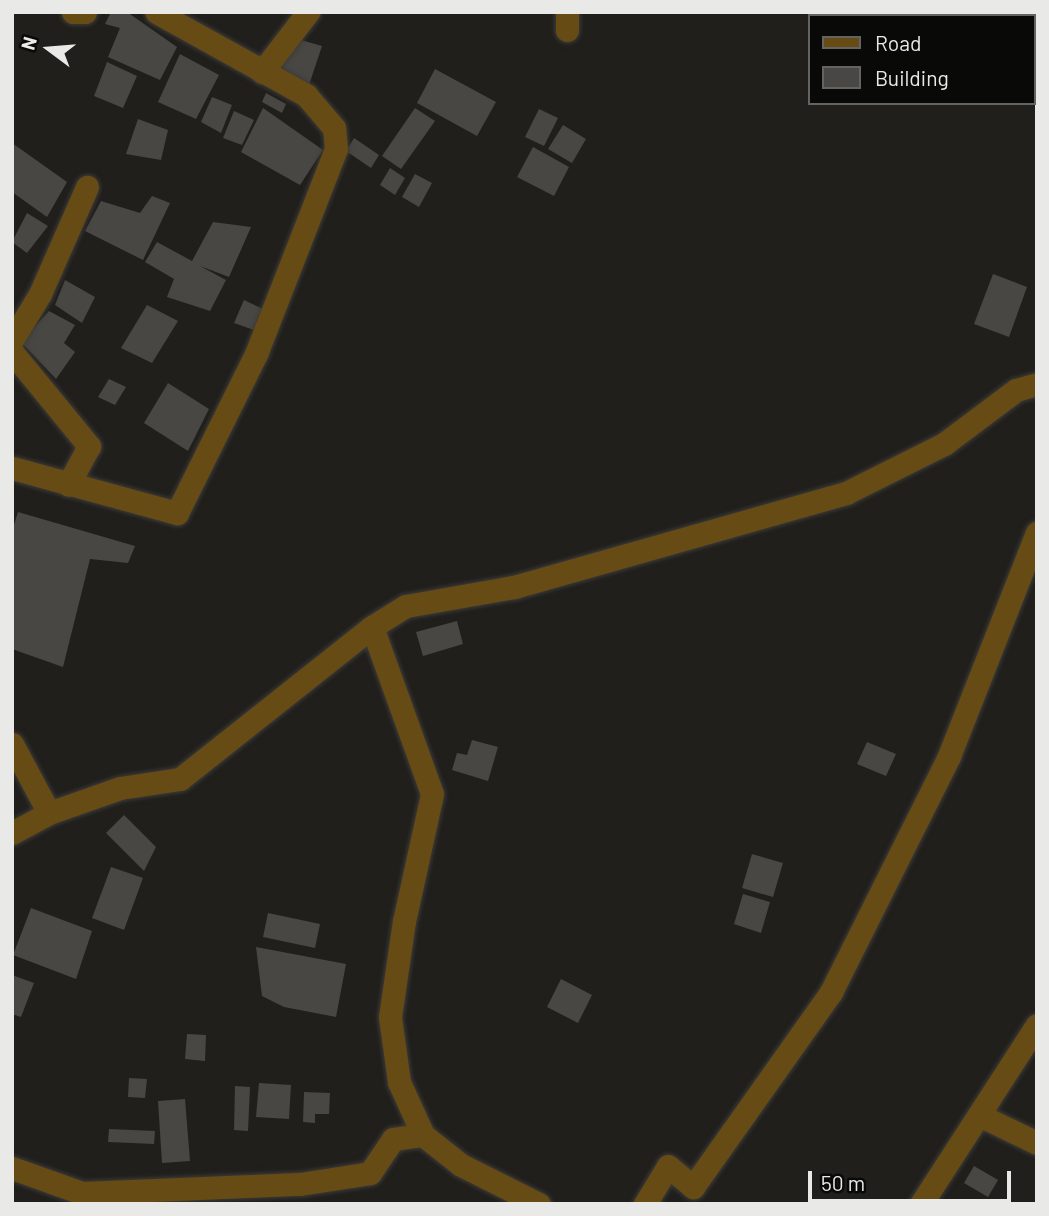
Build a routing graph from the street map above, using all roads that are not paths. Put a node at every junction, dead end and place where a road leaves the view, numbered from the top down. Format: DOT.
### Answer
graph roads {
  1 [pos="74,12"];
  2 [pos="85,12"];
  3 [pos="156,12"];
  4 [pos="308,12"];
  5 [pos="262,72"];
  6 [pos="87,187"];
  7 [pos="12,340"];
  8 [pos="12,352"];
  9 [pos="1037,384"];
  10 [pos="12,468"];
  11 [pos="68,485"];
  12 [pos="1037,533"];
  13 [pos="372,627"];
  14 [pos="12,744"];
  15 [pos="49,813"];
  16 [pos="12,833"];
  17 [pos="1037,1025"];
  18 [pos="979,1115"];
  19 [pos="408,1137"];
  20 [pos="1037,1143"];
  21 [pos="12,1168"];
  22 [pos="182,1196"];
  23 [pos="539,1204"];
  24 [pos="645,1204"];
  25 [pos="921,1204"];
  1 -- 2 [label="street"];
  3 -- 5 [label="street"];
  4 -- 5 [label="street"];
  5 -- 11 [label="street"];
  6 -- 7 [label="street"];
  8 -- 11 [label="street"];
  9 -- 13 [label="street"];
  10 -- 11 [label="street"];
  12 -- 24 [label="street"];
  13 -- 15 [label="street"];
  13 -- 19 [label="street"];
  14 -- 15 [label="street"];
  15 -- 16 [label="street"];
  17 -- 18 [label="street"];
  18 -- 20 [label="street"];
  18 -- 25 [label="street"];
  19 -- 22 [label="street"];
  19 -- 23 [label="street"];
  21 -- 22 [label="street"];
}
